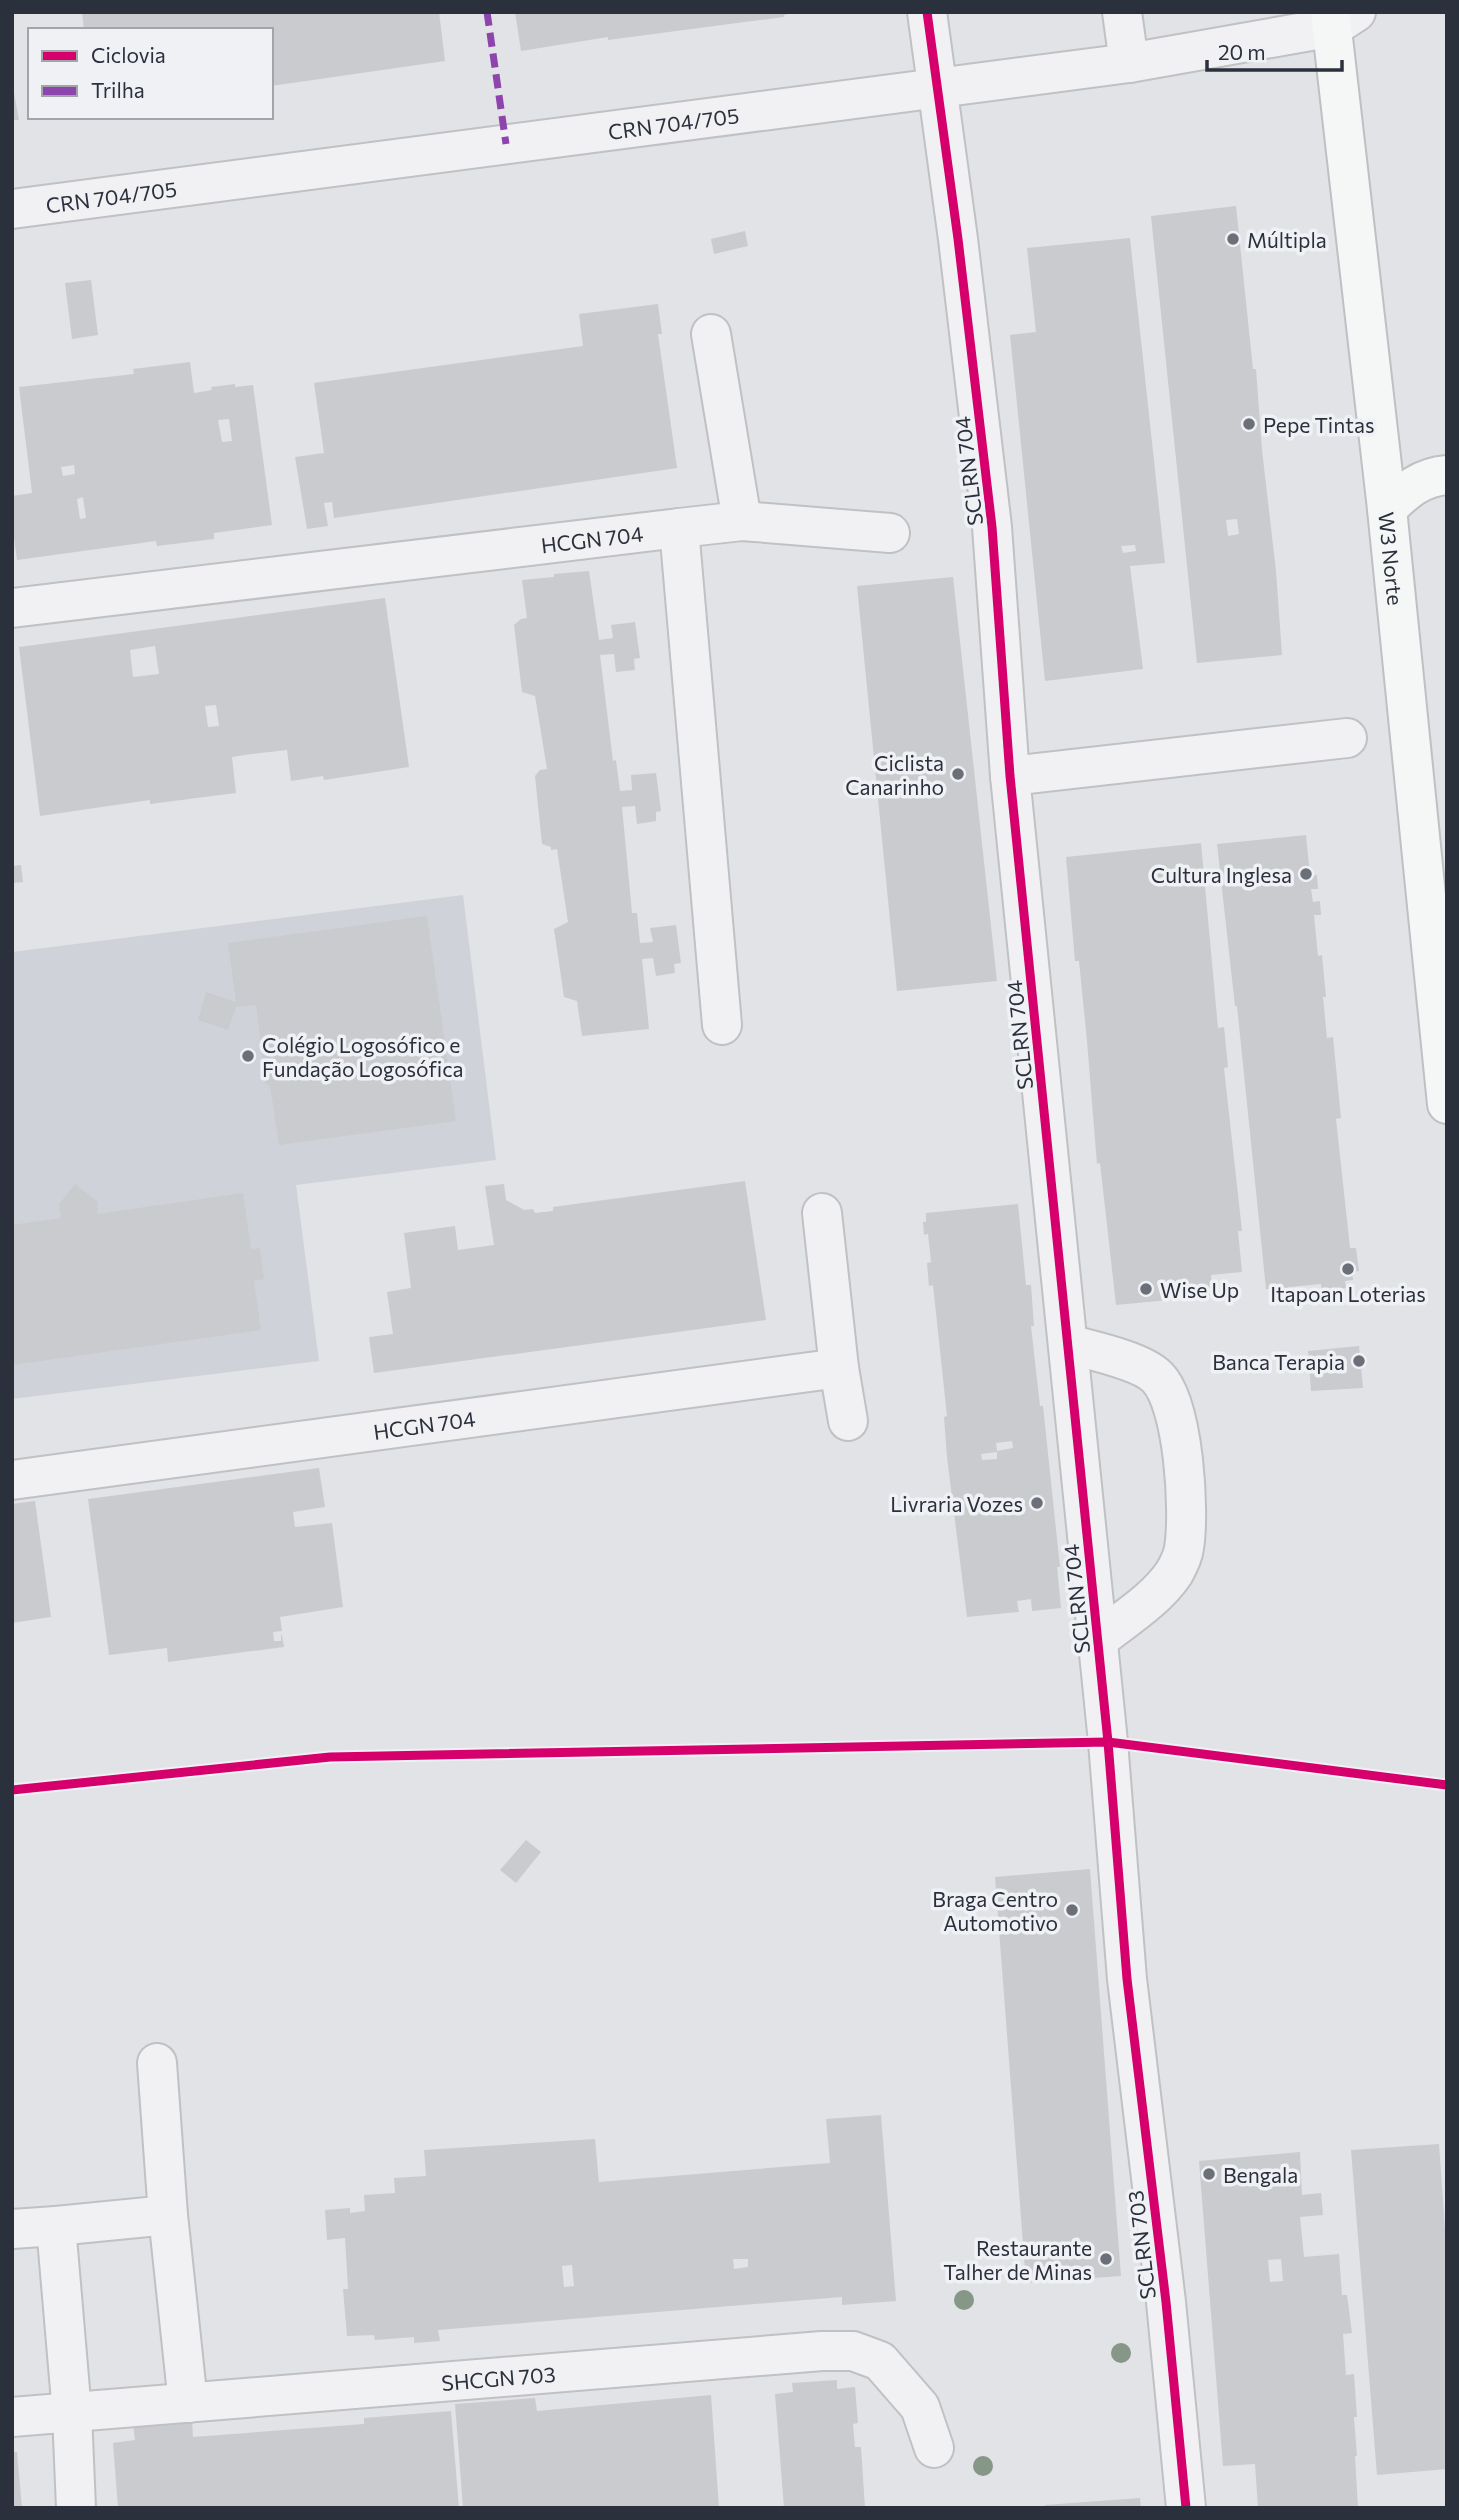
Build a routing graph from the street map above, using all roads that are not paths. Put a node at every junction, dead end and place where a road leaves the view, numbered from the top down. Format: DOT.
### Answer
graph roads {
  1 [pos="927,12"];
  2 [pos="1122,12"];
  3 [pos="1340,17"];
  4 [pos="1129,63"];
  5 [pos="937,88"];
  6 [pos="12,209"];
  7 [pos="711,334"];
  8 [pos="1447,475"];
  9 [pos="1387,509"];
  10 [pos="742,521"];
  11 [pos="679,528"];
  12 [pos="890,533"];
  13 [pos="12,608"];
  14 [pos="1347,738"];
  15 [pos="1010,776"];
  16 [pos="722,1025"];
  17 [pos="1447,1104"];
  18 [pos="822,1213"];
  19 [pos="1068,1343"];
  20 [pos="839,1368"];
  21 [pos="848,1421"];
  22 [pos="12,1480"];
  23 [pos="1098,1640"];
  24 [pos="1127,1979"];
  25 [pos="157,2063"];
  26 [pos="168,2215"];
  27 [pos="56,2226"];
  28 [pos="12,2229"];
  29 [pos="188,2403"];
  30 [pos="72,2413"];
  31 [pos="12,2417"];
  32 [pos="934,2448"];
  33 [pos="76,2508"];
  34 [pos="1186,2508"];
  1 -- 5 [label="street, SCLRN 704"];
  2 -- 4 [label="street"];
  3 -- 4 [label="street, CRN 704/705"];
  3 -- 9 [label="main road, W3 Norte"];
  4 -- 5 [label="street, CRN 704/705"];
  5 -- 6 [label="street, CRN 704/705"];
  5 -- 15 [label="street, SCLRN 704"];
  7 -- 10 [label="street"];
  8 -- 9 [label="main road"];
  9 -- 17 [label="main road, W3 Norte"];
  10 -- 11 [label="street, HCGN 704"];
  10 -- 12 [label="street, HCGN 704"];
  11 -- 13 [label="street, HCGN 704"];
  11 -- 16 [label="street"];
  14 -- 15 [label="street"];
  15 -- 19 [label="street, SCLRN 704"];
  18 -- 20 [label="street"];
  19 -- 23 [label="street, SCLRN 704"];
  19 -- 23 [label="street"];
  20 -- 21 [label="street"];
  20 -- 22 [label="street, HCGN 704"];
  23 -- 24 [label="street, SCLRN 704"];
  24 -- 34 [label="street, SCLRN 703"];
  25 -- 26 [label="street"];
  26 -- 27 [label="street"];
  26 -- 29 [label="street"];
  27 -- 28 [label="street"];
  27 -- 30 [label="street"];
  29 -- 30 [label="street, SHCGN 703"];
  29 -- 32 [label="street, SHCGN 703"];
  30 -- 31 [label="street, SHCGN 703"];
  30 -- 33 [label="street"];
}
